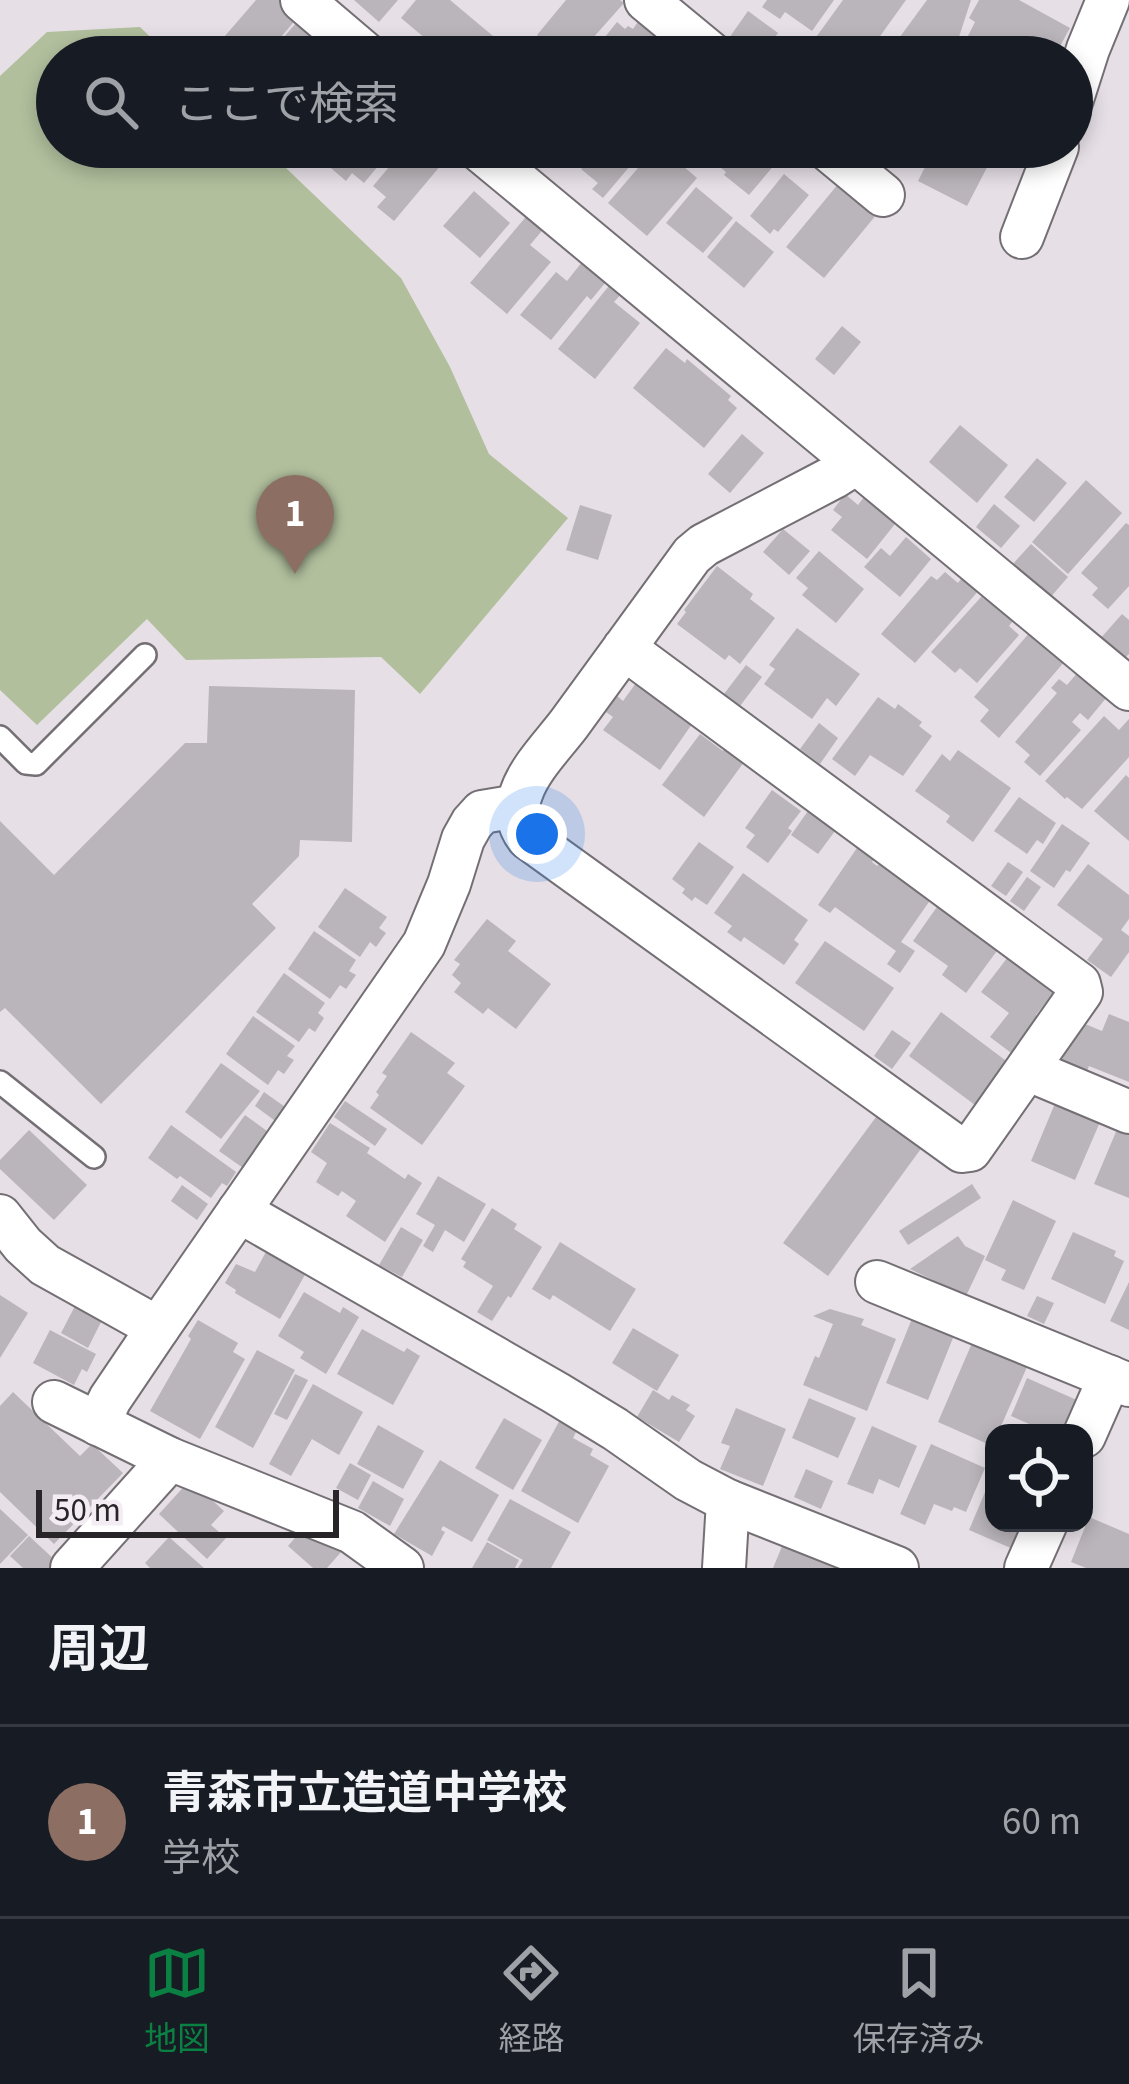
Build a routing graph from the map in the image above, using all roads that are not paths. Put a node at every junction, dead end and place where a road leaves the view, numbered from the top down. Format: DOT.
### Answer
graph roads {
  1 [pos="302,0"];
  2 [pos="646,0"];
  3 [pos="1108,0"];
  4 [pos="344,36"];
  5 [pos="690,36"];
  6 [pos="1093,37"];
  7 [pos="501,168"];
  8 [pos="850,168"];
  9 [pos="1049,168"];
  10 [pos="883,195"];
  11 [pos="1022,237"];
  12 [pos="856,463"];
  13 [pos="624,648"];
  14 [pos="145,655"];
  15 [pos="1129,689"];
  16 [pos="0,737"];
  17 [pos="518,806"];
  18 [pos="1029,1070"];
  19 [pos="0,1082"];
  20 [pos="1129,1112"];
  21 [pos="94,1157"];
  22 [pos="239,1211"];
  23 [pos="0,1216"];
  24 [pos="877,1282"];
  25 [pos="158,1328"];
  26 [pos="1119,1381"];
  27 [pos="54,1402"];
  28 [pos="98,1424"];
  29 [pos="1092,1424"];
  30 [pos="170,1459"];
  31 [pos="728,1501"];
  32 [pos="1042,1532"];
  33 [pos="72,1568"];
  34 [pos="402,1568"];
  35 [pos="724,1568"];
  36 [pos="897,1568"];
  37 [pos="1026,1568"];
  1 -- 4 [label="street"];
  2 -- 5 [label="street"];
  3 -- 6 [label="street"];
  7 -- 12 [label="street"];
  8 -- 10 [label="street"];
  9 -- 11 [label="street"];
  12 -- 13 [label="street"];
  12 -- 15 [label="street"];
  13 -- 17 [label="street"];
  13 -- 18 [label="street"];
  14 -- 16 [label="lane"];
  17 -- 18 [label="street"];
  17 -- 22 [label="street"];
  18 -- 20 [label="street"];
  19 -- 21 [label="lane"];
  22 -- 25 [label="street"];
  22 -- 31 [label="street"];
  23 -- 25 [label="street"];
  24 -- 26 [label="street"];
  25 -- 28 [label="street"];
  26 -- 29 [label="street"];
  27 -- 28 [label="street"];
  28 -- 30 [label="street"];
  30 -- 33 [label="street"];
  30 -- 34 [label="street"];
  31 -- 35 [label="street"];
  31 -- 36 [label="street"];
  32 -- 37 [label="street"];
}
